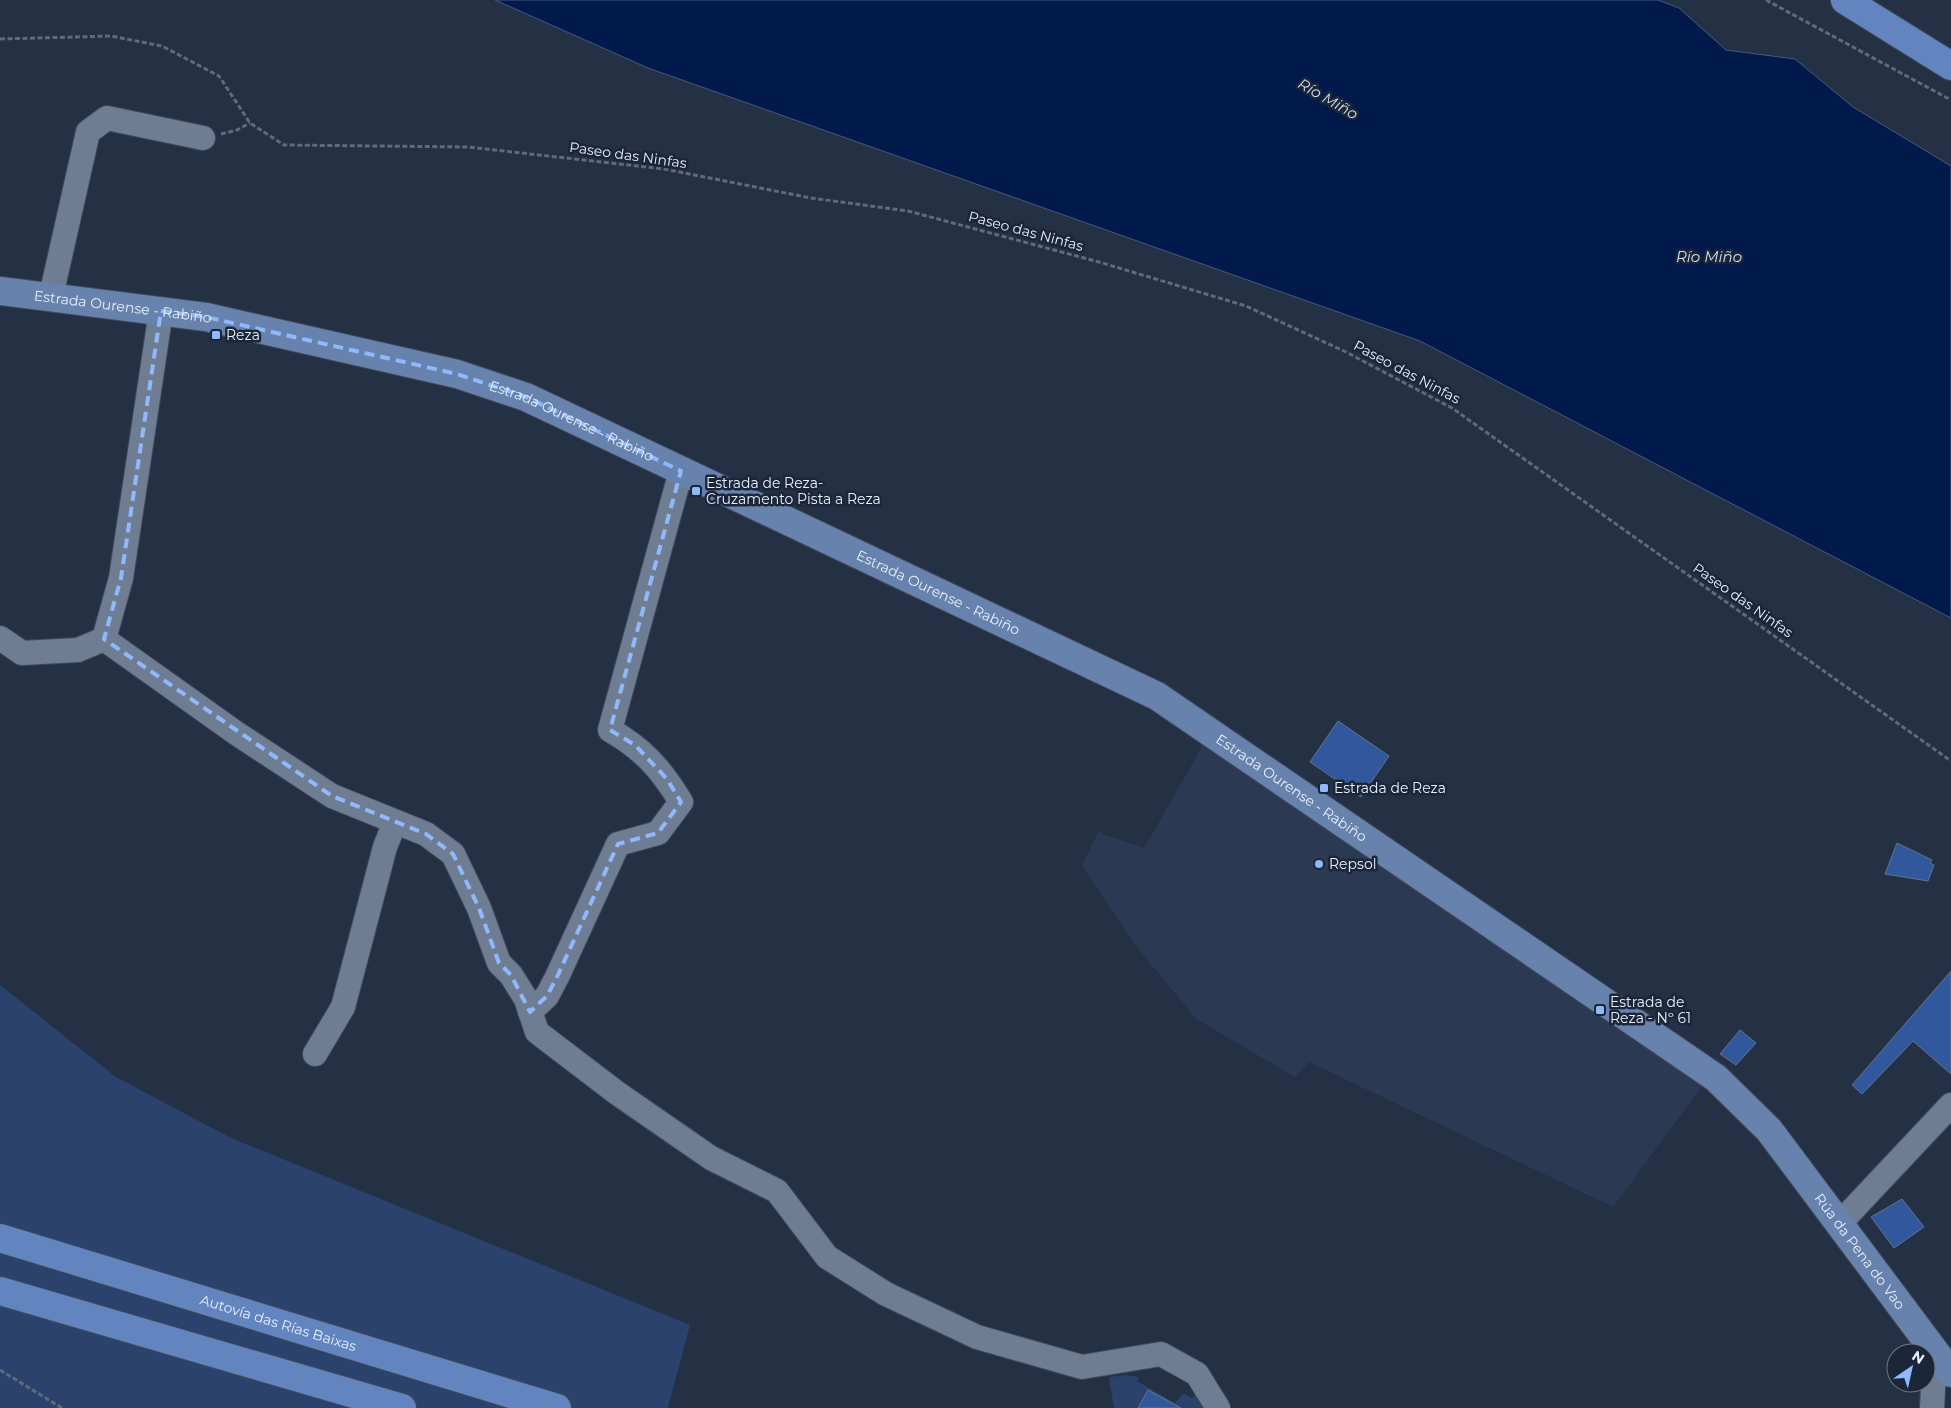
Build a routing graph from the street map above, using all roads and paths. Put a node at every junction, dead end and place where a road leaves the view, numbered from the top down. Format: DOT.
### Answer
graph roads {
  1 [pos="1766,0"];
  2 [pos="1847,1"];
  3 [pos="0,39"];
  4 [pos="1951,54"];
  5 [pos="1951,66"];
  6 [pos="1951,100"];
  7 [pos="250,123"];
  8 [pos="203,138"];
  9 [pos="0,291"];
  10 [pos="50,296"];
  11 [pos="161,311"];
  12 [pos="681,471"];
  13 [pos="0,638"];
  14 [pos="104,639"];
  15 [pos="1951,760"];
  16 [pos="396,822"];
  17 [pos="530,1012"];
  18 [pos="315,1054"];
  19 [pos="1951,1105"];
  20 [pos="1769,1130"];
  21 [pos="1840,1223"];
  22 [pos="0,1238"];
  23 [pos="0,1291"];
  24 [pos="1929,1343"];
  25 [pos="1936,1352"];
  26 [pos="0,1370"];
  27 [pos="1951,1373"];
  28 [pos="1933,1393"];
  29 [pos="545,1403"];
  30 [pos="62,1408"];
  31 [pos="402,1408"];
  32 [pos="574,1408"];
  33 [pos="1218,1408"];
  34 [pos="1932,1408"];
  1 -- 6 [label="path"];
  2 -- 4 [label="highway"];
  2 -- 5 [label="highway"];
  3 -- 7 [label="path, Paseo das Ninfas"];
  7 -- 8 [label="path"];
  7 -- 15 [label="path, Paseo das Ninfas"];
  8 -- 10 [label="street"];
  9 -- 10 [label="main road, Estrada Ourense - Rabiño"];
  10 -- 11 [label="main road, Estrada Ourense - Rabiño"];
  11 -- 12 [label="main road, Estrada Ourense - Rabiño"];
  11 -- 14 [label="street"];
  12 -- 17 [label="street"];
  12 -- 20 [label="main road, Estrada Ourense - Rabiño"];
  13 -- 14 [label="street"];
  14 -- 16 [label="street"];
  16 -- 17 [label="street"];
  16 -- 18 [label="street"];
  17 -- 33 [label="street"];
  19 -- 21 [label="street"];
  20 -- 21 [label="main road, Rúa da Pena do Vao"];
  21 -- 24 [label="main road, Rúa da Pena do Vao"];
  22 -- 29 [label="highway, Autovía das Rías Baixas"];
  23 -- 31 [label="highway"];
  25 -- 27 [label="main road, Rúa da Pena do Vao"];
  26 -- 30 [label="path"];
  28 -- 34 [label="street"];
  29 -- 32 [label="highway, Autovía das Rías Baixas"];
}
